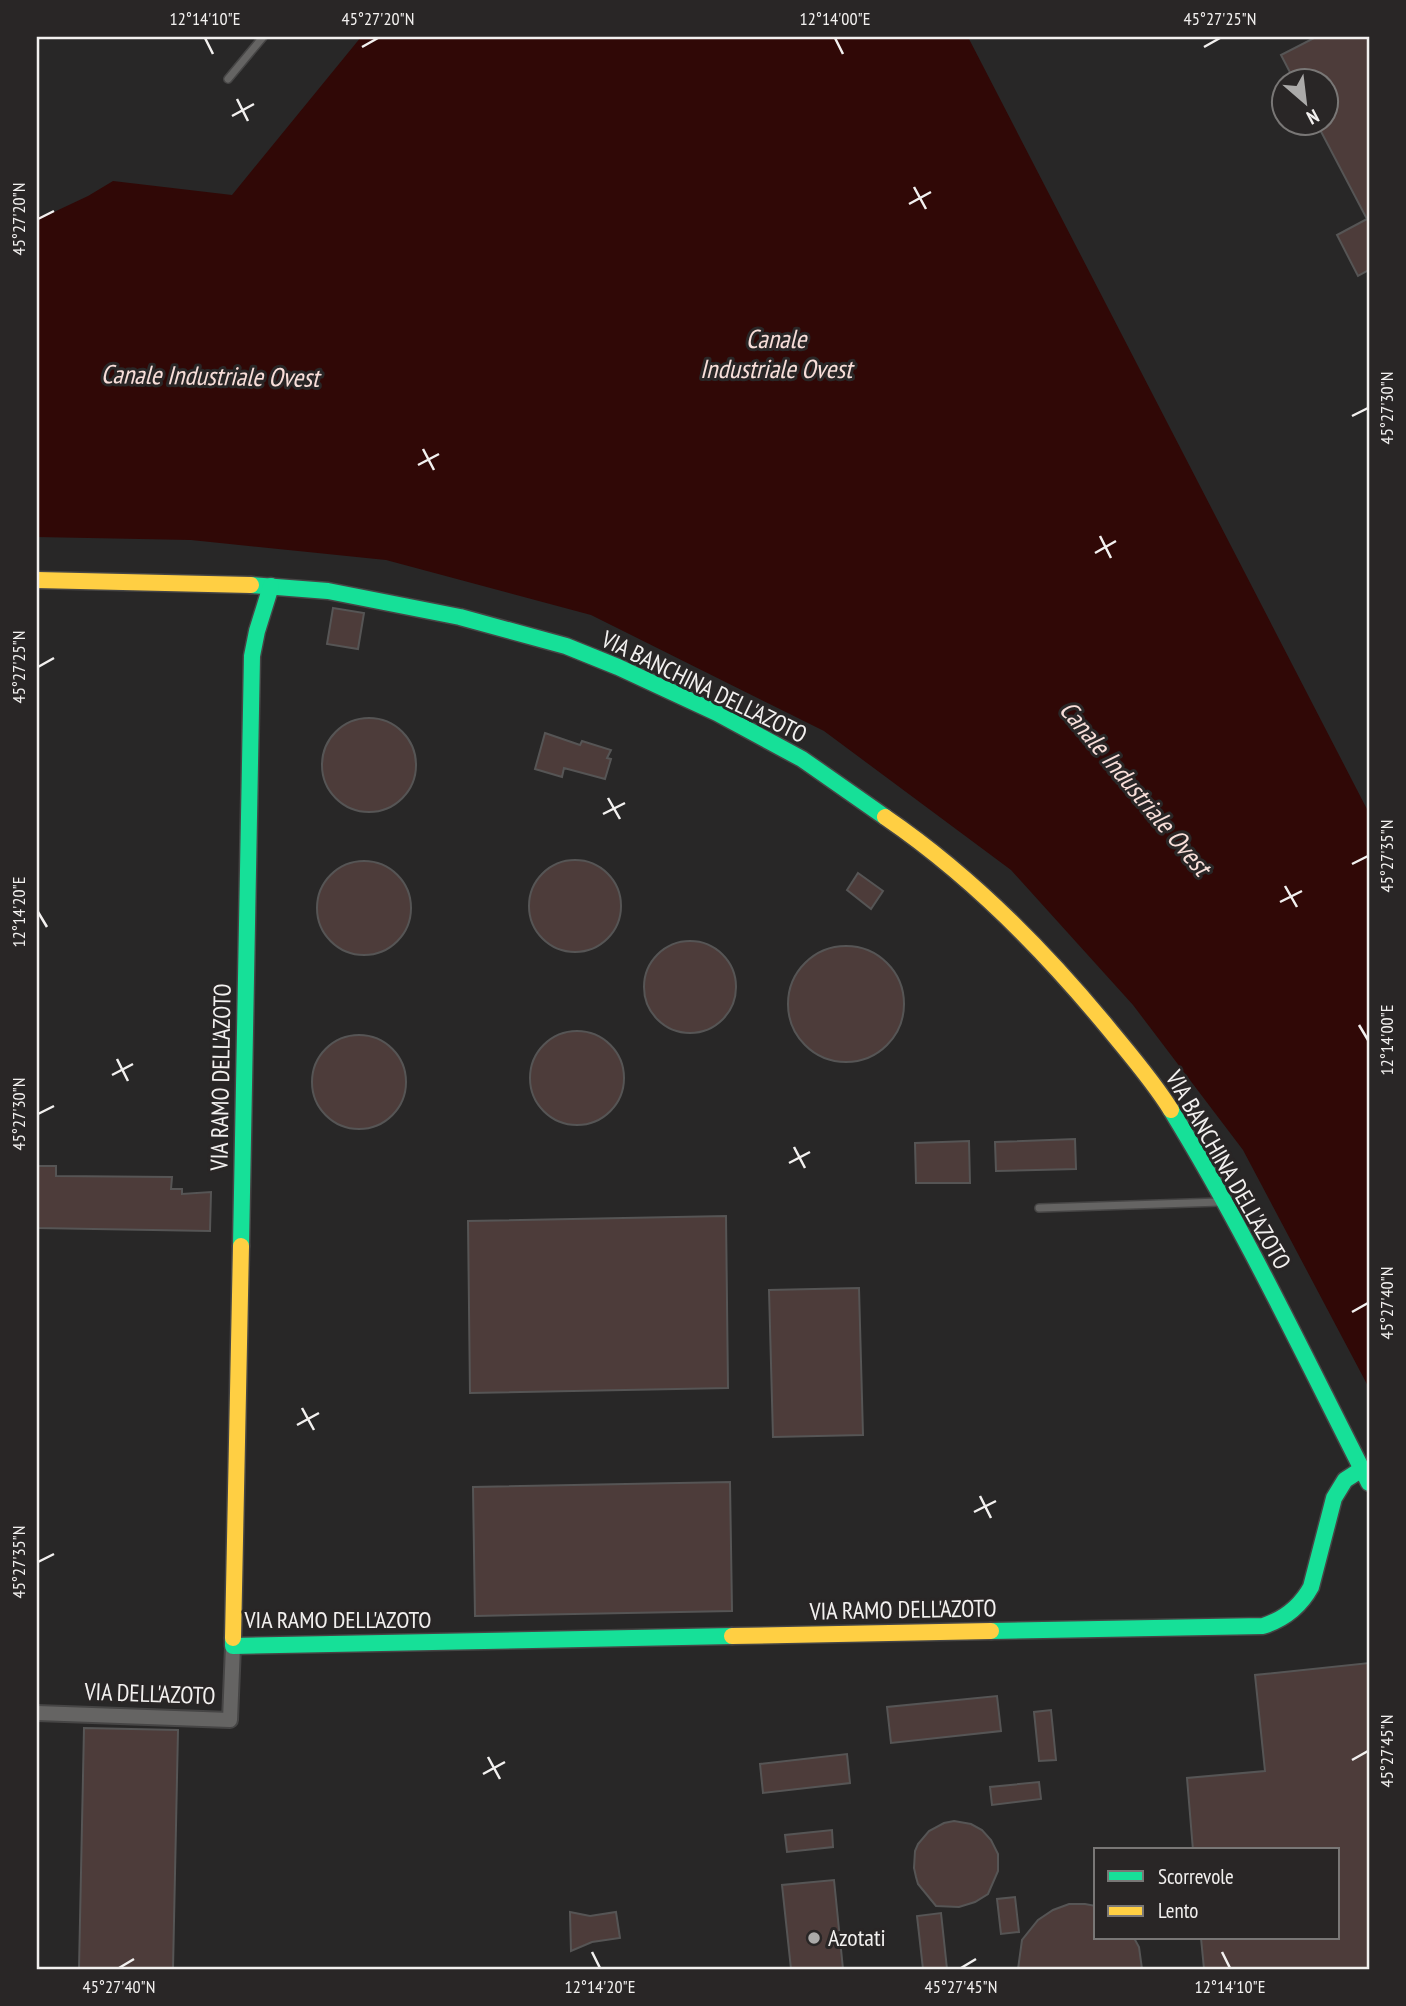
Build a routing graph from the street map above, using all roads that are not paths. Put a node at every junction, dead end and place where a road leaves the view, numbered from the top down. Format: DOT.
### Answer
graph roads {
  1 [pos="263,37"];
  2 [pos="228,79"];
  3 [pos="37,580"];
  4 [pos="271,586"];
  5 [pos="1224,1202"];
  6 [pos="1039,1208"];
  7 [pos="1366,1476"];
  8 [pos="233,1646"];
  9 [pos="37,1713"];
  1 -- 2 [label="lane"];
  3 -- 4 [label="street, VIA BANCHINA DELL'AZOTO"];
  4 -- 5 [label="street, VIA BANCHINA DELL'AZOTO"];
  4 -- 8 [label="street, VIA RAMO DELL'AZOTO"];
  5 -- 6 [label="lane"];
  5 -- 7 [label="street, VIA BANCHINA DELL'AZOTO"];
  7 -- 8 [label="street, VIA RAMO DELL'AZOTO"];
  8 -- 9 [label="street, VIA DELL'AZOTO"];
}
